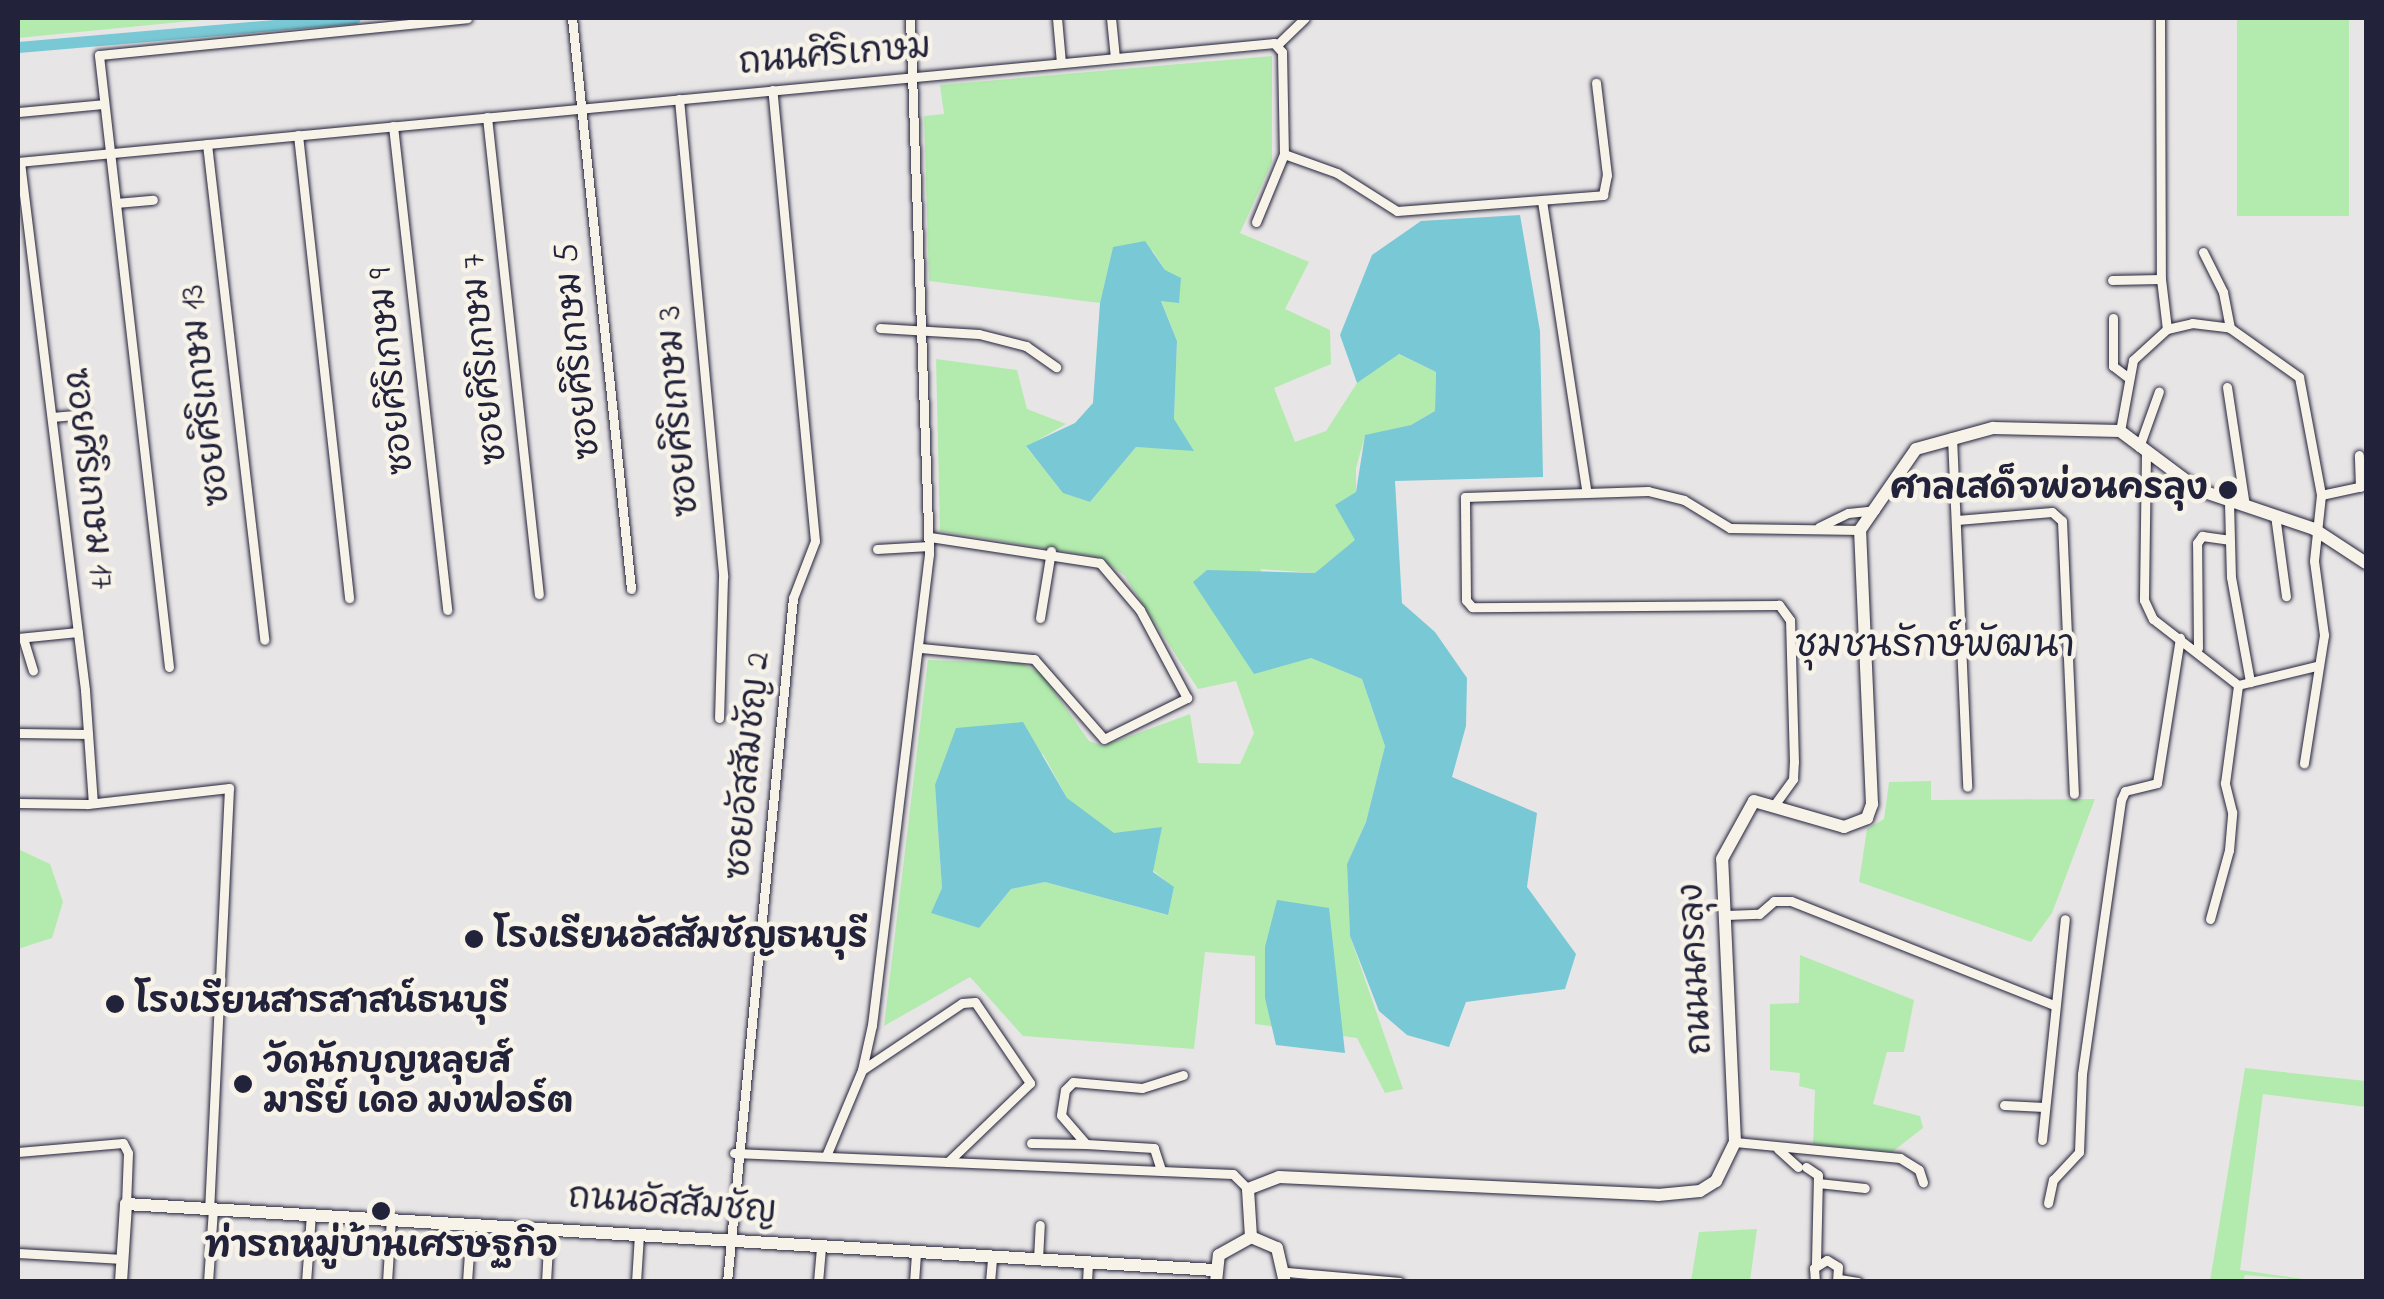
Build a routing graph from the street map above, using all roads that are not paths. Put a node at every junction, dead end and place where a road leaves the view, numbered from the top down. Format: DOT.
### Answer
graph roads {
  1 [pos="467,18"];
  2 [pos="572,18"];
  3 [pos="910,18"];
  4 [pos="1057,18"];
  5 [pos="1112,18"];
  6 [pos="1305,18"];
  7 [pos="2160,18"];
  8 [pos="363,22"];
  9 [pos="1278,44"];
  10 [pos="1115,58"];
  11 [pos="1061,63"];
  12 [pos="912,78"];
  13 [pos="1596,82"];
  14 [pos="772,90"];
  15 [pos="679,99"];
  16 [pos="104,104"];
  17 [pos="581,108"];
  18 [pos="18,112"];
  19 [pos="487,117"];
  20 [pos="394,126"];
  21 [pos="298,135"];
  22 [pos="206,144"];
  23 [pos="110,153"];
  24 [pos="1284,154"];
  25 [pos="19,162"];
  26 [pos="153,200"];
  27 [pos="1542,201"];
  28 [pos="116,203"];
  29 [pos="1256,222"];
  30 [pos="2203,252"];
  31 [pos="2161,279"];
  32 [pos="2112,280"];
  33 [pos="2113,318"];
  34 [pos="923,327"];
  35 [pos="880,328"];
  36 [pos="2230,328"];
  37 [pos="2168,329"];
  38 [pos="1056,367"];
  39 [pos="2129,378"];
  40 [pos="2226,387"];
  41 [pos="2159,392"];
  42 [pos="86,414"];
  43 [pos="52,417"];
  44 [pos="2120,430"];
  45 [pos="1952,434"];
  46 [pos="2143,450"];
  47 [pos="2359,455"];
  48 [pos="1586,490"];
  49 [pos="2322,495"];
  50 [pos="2229,502"];
  51 [pos="2246,506"];
  52 [pos="1876,510"];
  53 [pos="2275,515"];
  54 [pos="1958,520"];
  55 [pos="1816,528"];
  56 [pos="2314,529"];
  57 [pos="1860,530"];
  58 [pos="2229,540"];
  59 [pos="929,542"];
  60 [pos="877,549"];
  61 [pos="1051,551"];
  62 [pos="2366,563"];
  63 [pos="630,588"];
  64 [pos="539,594"];
  65 [pos="2286,596"];
  66 [pos="349,598"];
  67 [pos="447,610"];
  68 [pos="1040,618"];
  69 [pos="78,632"];
  70 [pos="20,638"];
  71 [pos="2180,638"];
  72 [pos="264,640"];
  73 [pos="921,648"];
  74 [pos="2198,648"];
  75 [pos="2316,666"];
  76 [pos="170,667"];
  77 [pos="32,670"];
  78 [pos="2250,682"];
  79 [pos="2238,686"];
  80 [pos="719,718"];
  81 [pos="18,733"];
  82 [pos="88,734"];
  83 [pos="2304,764"];
  84 [pos="1967,787"];
  85 [pos="2074,794"];
  86 [pos="18,803"];
  87 [pos="93,803"];
  88 [pos="1775,804"];
  89 [pos="1726,915"];
  90 [pos="2065,919"];
  91 [pos="2210,919"];
  92 [pos="2054,1005"];
  93 [pos="862,1070"];
  94 [pos="1183,1076"];
  95 [pos="2004,1105"];
  96 [pos="2044,1108"];
  97 [pos="2042,1140"];
  98 [pos="1735,1142"];
  99 [pos="1031,1143"];
  100 [pos="1086,1144"];
  101 [pos="1778,1149"];
  102 [pos="18,1152"];
  103 [pos="734,1153"];
  104 [pos="826,1156"];
  105 [pos="948,1162"];
  106 [pos="1162,1170"];
  107 [pos="1923,1182"];
  108 [pos="1818,1184"];
  109 [pos="1248,1188"];
  110 [pos="1865,1188"];
  111 [pos="126,1204"];
  112 [pos="2048,1204"];
  113 [pos="211,1208"];
  114 [pos="310,1214"];
  115 [pos="392,1218"];
  116 [pos="471,1223"];
  117 [pos="1040,1225"];
  118 [pos="549,1228"];
  119 [pos="638,1234"];
  120 [pos="1251,1237"];
  121 [pos="730,1240"];
  122 [pos="821,1245"];
  123 [pos="916,1250"];
  124 [pos="18,1253"];
  125 [pos="992,1257"];
  126 [pos="123,1259"];
  127 [pos="1038,1259"];
  128 [pos="1088,1262"];
  129 [pos="1816,1266"];
  130 [pos="1170,1275"];
  131 [pos="1215,1276"];
  132 [pos="1286,1277"];
  133 [pos="1838,1280"];
  134 [pos="122,1282"];
  135 [pos="208,1282"];
  136 [pos="306,1282"];
  137 [pos="387,1282"];
  138 [pos="467,1282"];
  139 [pos="546,1282"];
  140 [pos="636,1282"];
  141 [pos="727,1282"];
  142 [pos="818,1282"];
  143 [pos="914,1282"];
  144 [pos="990,1282"];
  145 [pos="1087,1282"];
  146 [pos="1400,1282"];
  147 [pos="1816,1282"];
  148 [pos="1858,1282"];
  1 -- 8 [label="street"];
  2 -- 17 [label="street, ซอยศิริเกษม 5"];
  3 -- 12 [label="street"];
  4 -- 11 [label="street"];
  5 -- 10 [label="street"];
  6 -- 9 [label="street"];
  7 -- 31 [label="street"];
  8 -- 16 [label="street"];
  9 -- 10 [label="street, ถนนศิริเกษม"];
  9 -- 24 [label="street"];
  10 -- 11 [label="street, ถนนศิริเกษม"];
  11 -- 12 [label="street, ถนนศิริเกษม"];
  12 -- 14 [label="street, ถนนศิริเกษม"];
  12 -- 34 [label="street"];
  13 -- 27 [label="street"];
  14 -- 15 [label="street, ถนนศิริเกษม"];
  14 -- 103 [label="street, ซอยอัสสัมชัญ 2"];
  15 -- 17 [label="street, ถนนศิริเกษม"];
  15 -- 80 [label="street, ซอยศิริเกษม 3"];
  16 -- 18 [label="street"];
  16 -- 23 [label="street"];
  17 -- 19 [label="street, ถนนศิริเกษม"];
  17 -- 63 [label="street, ซอยศิริเกษม 5"];
  19 -- 20 [label="street, ถนนศิริเกษม"];
  19 -- 64 [label="street, ซอยศิริเกษม 7"];
  20 -- 21 [label="street, ถนนศิริเกษม"];
  20 -- 67 [label="street, ซอยศิริเกษม 9"];
  21 -- 22 [label="street, ถนนศิริเกษม"];
  21 -- 66 [label="street"];
  22 -- 23 [label="street, ถนนศิริเกษม"];
  22 -- 72 [label="street, ซอยศิริเกษม 13"];
  23 -- 25 [label="street, ถนนศิริเกษม"];
  23 -- 28 [label="street"];
  24 -- 27 [label="street"];
  24 -- 29 [label="street"];
  25 -- 43 [label="street, ซอยศิริเกษม 17"];
  26 -- 28 [label="street"];
  27 -- 48 [label="street"];
  28 -- 76 [label="street"];
  30 -- 36 [label="street"];
  31 -- 32 [label="street"];
  31 -- 37 [label="street"];
  33 -- 39 [label="street"];
  34 -- 35 [label="street"];
  34 -- 38 [label="street"];
  34 -- 59 [label="street"];
  36 -- 37 [label="street"];
  36 -- 49 [label="street"];
  37 -- 39 [label="street"];
  39 -- 44 [label="street"];
  40 -- 51 [label="street"];
  41 -- 46 [label="street"];
  42 -- 43 [label="street"];
  43 -- 69 [label="street, ซอยศิริเกษม 17"];
  44 -- 45 [label="street"];
  44 -- 46 [label="street"];
  45 -- 52 [label="street"];
  45 -- 54 [label="street"];
  46 -- 50 [label="street"];
  46 -- 71 [label="street"];
  47 -- 49 [label="street"];
  48 -- 55 [label="street"];
  48 -- 88 [label="street"];
  49 -- 56 [label="street"];
  50 -- 51 [label="street"];
  50 -- 58 [label="street"];
  51 -- 53 [label="street"];
  52 -- 55 [label="street"];
  52 -- 57 [label="street"];
  53 -- 56 [label="street"];
  53 -- 65 [label="street"];
  54 -- 84 [label="street"];
  54 -- 85 [label="street"];
  55 -- 57 [label="street"];
  56 -- 62 [label="street"];
  56 -- 75 [label="street"];
  57 -- 88 [label="street"];
  58 -- 74 [label="street"];
  58 -- 78 [label="street"];
  59 -- 60 [label="street"];
  59 -- 61 [label="street"];
  59 -- 73 [label="street"];
  61 -- 68 [label="street"];
  61 -- 73 [label="street"];
  69 -- 70 [label="street"];
  69 -- 82 [label="street, ซอยศิริเกษม 17"];
  70 -- 77 [label="street"];
  71 -- 74 [label="street"];
  71 -- 112 [label="street"];
  73 -- 93 [label="street"];
  74 -- 79 [label="street"];
  75 -- 78 [label="street"];
  75 -- 83 [label="street"];
  78 -- 79 [label="street"];
  79 -- 91 [label="street"];
  81 -- 82 [label="street"];
  82 -- 87 [label="street, ซอยศิริเกษม 17"];
  86 -- 87 [label="street"];
  87 -- 113 [label="street"];
  88 -- 89 [label="street, ถนนนครลุง"];
  89 -- 92 [label="street"];
  89 -- 98 [label="street, ถนนนครลุง"];
  90 -- 92 [label="street"];
  92 -- 96 [label="street"];
  93 -- 104 [label="street"];
  93 -- 105 [label="street"];
  94 -- 100 [label="street"];
  95 -- 96 [label="street"];
  96 -- 97 [label="street"];
  98 -- 101 [label="street"];
  98 -- 109 [label="street"];
  99 -- 100 [label="street"];
  100 -- 106 [label="street"];
  101 -- 107 [label="street"];
  101 -- 108 [label="street"];
  102 -- 111 [label="street"];
  103 -- 104 [label="street"];
  103 -- 121 [label="street, ซอยอัสสัมชัญ 2"];
  104 -- 105 [label="street"];
  105 -- 106 [label="street"];
  106 -- 109 [label="street"];
  108 -- 110 [label="street"];
  108 -- 129 [label="street"];
  109 -- 120 [label="street"];
  111 -- 113 [label="street, ถนนอัสสัมชัญ"];
  111 -- 126 [label="street"];
  113 -- 114 [label="street, ถนนอัสสัมชัญ"];
  113 -- 135 [label="street"];
  114 -- 115 [label="street, ถนนอัสสัมชัญ"];
  114 -- 136 [label="street"];
  115 -- 116 [label="street, ถนนอัสสัมชัญ"];
  115 -- 137 [label="street"];
  116 -- 118 [label="street, ถนนอัสสัมชัญ"];
  116 -- 138 [label="street"];
  117 -- 127 [label="street"];
  118 -- 119 [label="street, ถนนอัสสัมชัญ"];
  118 -- 139 [label="street"];
  119 -- 121 [label="street, ถนนอัสสัมชัญ"];
  119 -- 140 [label="street"];
  120 -- 131 [label="street"];
  120 -- 132 [label="street"];
  121 -- 122 [label="street, ถนนอัสสัมชัญ"];
  121 -- 141 [label="street, ซอยอัสสัมชัญ 2"];
  122 -- 123 [label="street, ถนนอัสสัมชัญ"];
  122 -- 142 [label="street"];
  123 -- 125 [label="street, ถนนอัสสัมชัญ"];
  123 -- 143 [label="street"];
  124 -- 126 [label="street"];
  125 -- 127 [label="street, ถนนอัสสัมชัญ"];
  125 -- 144 [label="street"];
  126 -- 134 [label="street"];
  127 -- 128 [label="street, ถนนอัสสัมชัญ"];
  128 -- 130 [label="street, ถนนอัสสัมชัญ"];
  128 -- 145 [label="street"];
  129 -- 133 [label="street"];
  129 -- 147 [label="street"];
  130 -- 131 [label="street, ถนนอัสสัมชัญ"];
  132 -- 146 [label="street"];
  133 -- 148 [label="street"];
}
